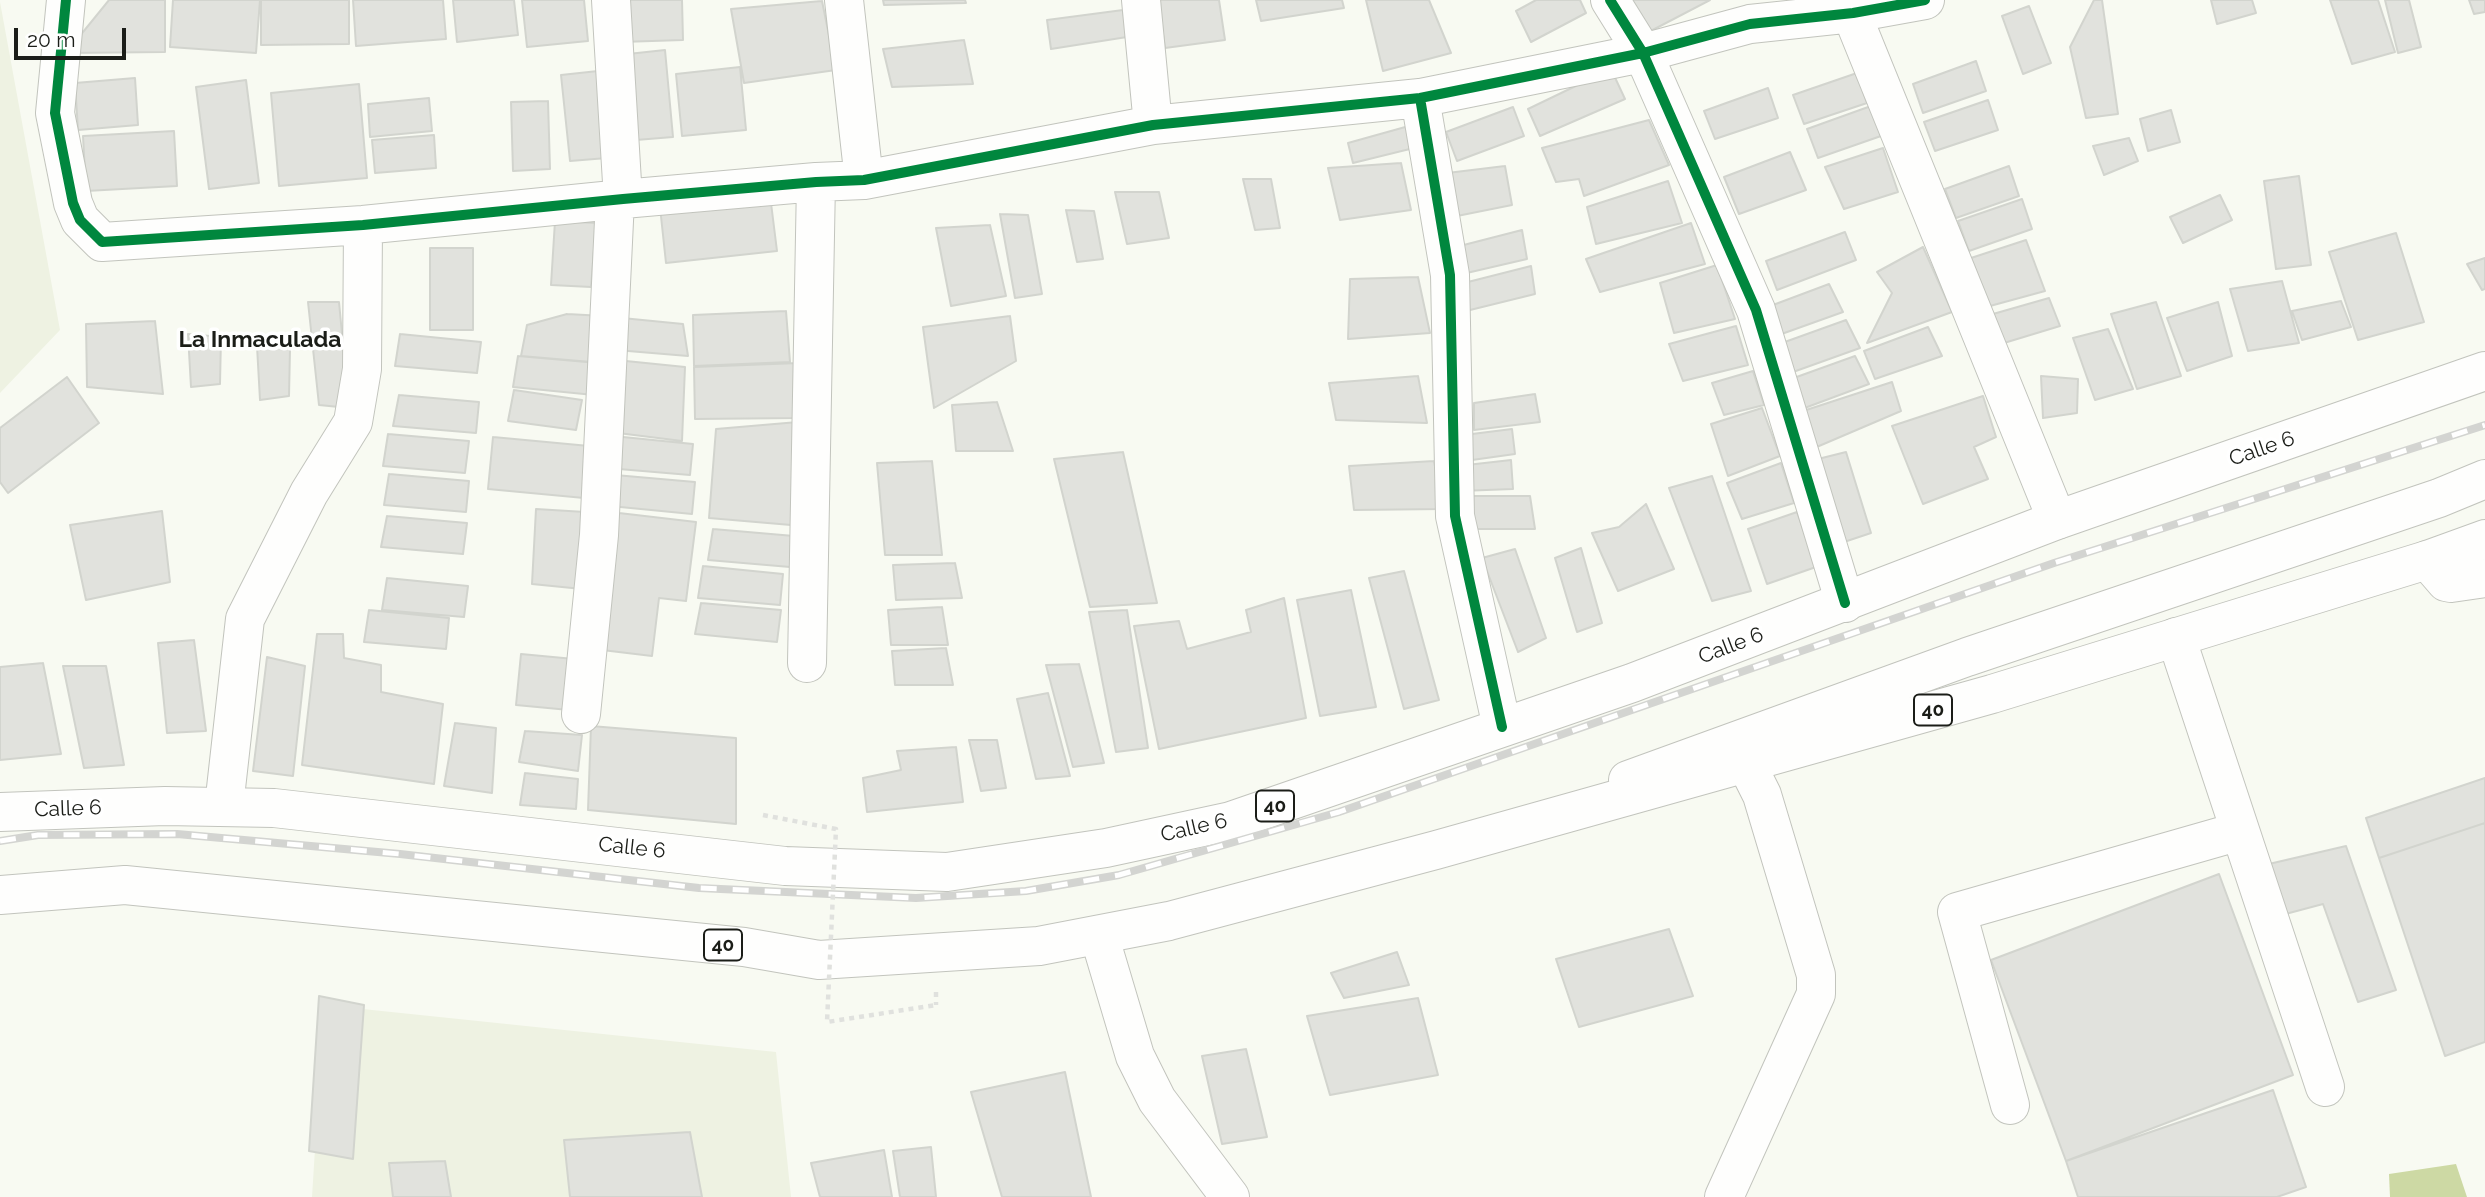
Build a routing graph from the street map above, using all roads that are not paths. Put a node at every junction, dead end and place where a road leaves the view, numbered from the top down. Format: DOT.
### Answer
graph roads {
  1 [pos="66,0"];
  2 [pos="611,0"];
  3 [pos="844,0"];
  4 [pos="1141,0"];
  5 [pos="1610,0"];
  6 [pos="1925,0"];
  7 [pos="1850,7"];
  8 [pos="1643,53"];
  9 [pos="1420,98"];
  10 [pos="1153,125"];
  11 [pos="864,180"];
  12 [pos="816,182"];
  13 [pos="619,200"];
  14 [pos="363,225"];
  15 [pos="2485,371"];
  16 [pos="2485,480"];
  17 [pos="2057,520"];
  18 [pos="2485,539"];
  19 [pos="2427,560"];
  20 [pos="2485,578"];
  21 [pos="1845,603"];
  22 [pos="2176,637"];
  23 [pos="807,663"];
  24 [pos="581,714"];
  25 [pos="1502,727"];
  26 [pos="1746,763"];
  27 [pos="224,806"];
  28 [pos="0,812"];
  29 [pos="2240,831"];
  30 [pos="1436,850"];
  31 [pos="0,895"];
  32 [pos="1099,935"];
  33 [pos="2325,1087"];
  34 [pos="2010,1105"];
  35 [pos="1230,1197"];
  36 [pos="1724,1197"];
  1 -- 14 [label="main road"];
  2 -- 13 [label="main road"];
  3 -- 11 [label="main road"];
  4 -- 10 [label="main road"];
  5 -- 8 [label="main road"];
  6 -- 7 [label="main road"];
  7 -- 8 [label="main road"];
  7 -- 17 [label="main road"];
  8 -- 9 [label="main road"];
  8 -- 21 [label="main road"];
  9 -- 10 [label="main road"];
  9 -- 25 [label="main road"];
  10 -- 11 [label="main road"];
  11 -- 12 [label="main road"];
  12 -- 13 [label="main road"];
  12 -- 23 [label="main road"];
  13 -- 14 [label="main road"];
  13 -- 24 [label="main road"];
  14 -- 27 [label="main road"];
  15 -- 17 [label="main road, Calle 6 / 40"];
  16 -- 30 [label="main road"];
  17 -- 21 [label="main road, Calle 6 / 40"];
  18 -- 19 [label="main road, 40"];
  19 -- 20 [label="main road"];
  19 -- 22 [label="main road, 40"];
  21 -- 25 [label="main road, Calle 6 / 40"];
  22 -- 26 [label="main road, 40"];
  22 -- 29 [label="main road"];
  25 -- 27 [label="main road, Calle 6 / 40"];
  26 -- 30 [label="main road, 40"];
  26 -- 36 [label="main road"];
  27 -- 28 [label="main road, Calle 6 / 40"];
  29 -- 33 [label="main road"];
  29 -- 34 [label="main road"];
  30 -- 32 [label="main road, 40"];
  31 -- 32 [label="main road, 40"];
  32 -- 35 [label="main road"];
}
